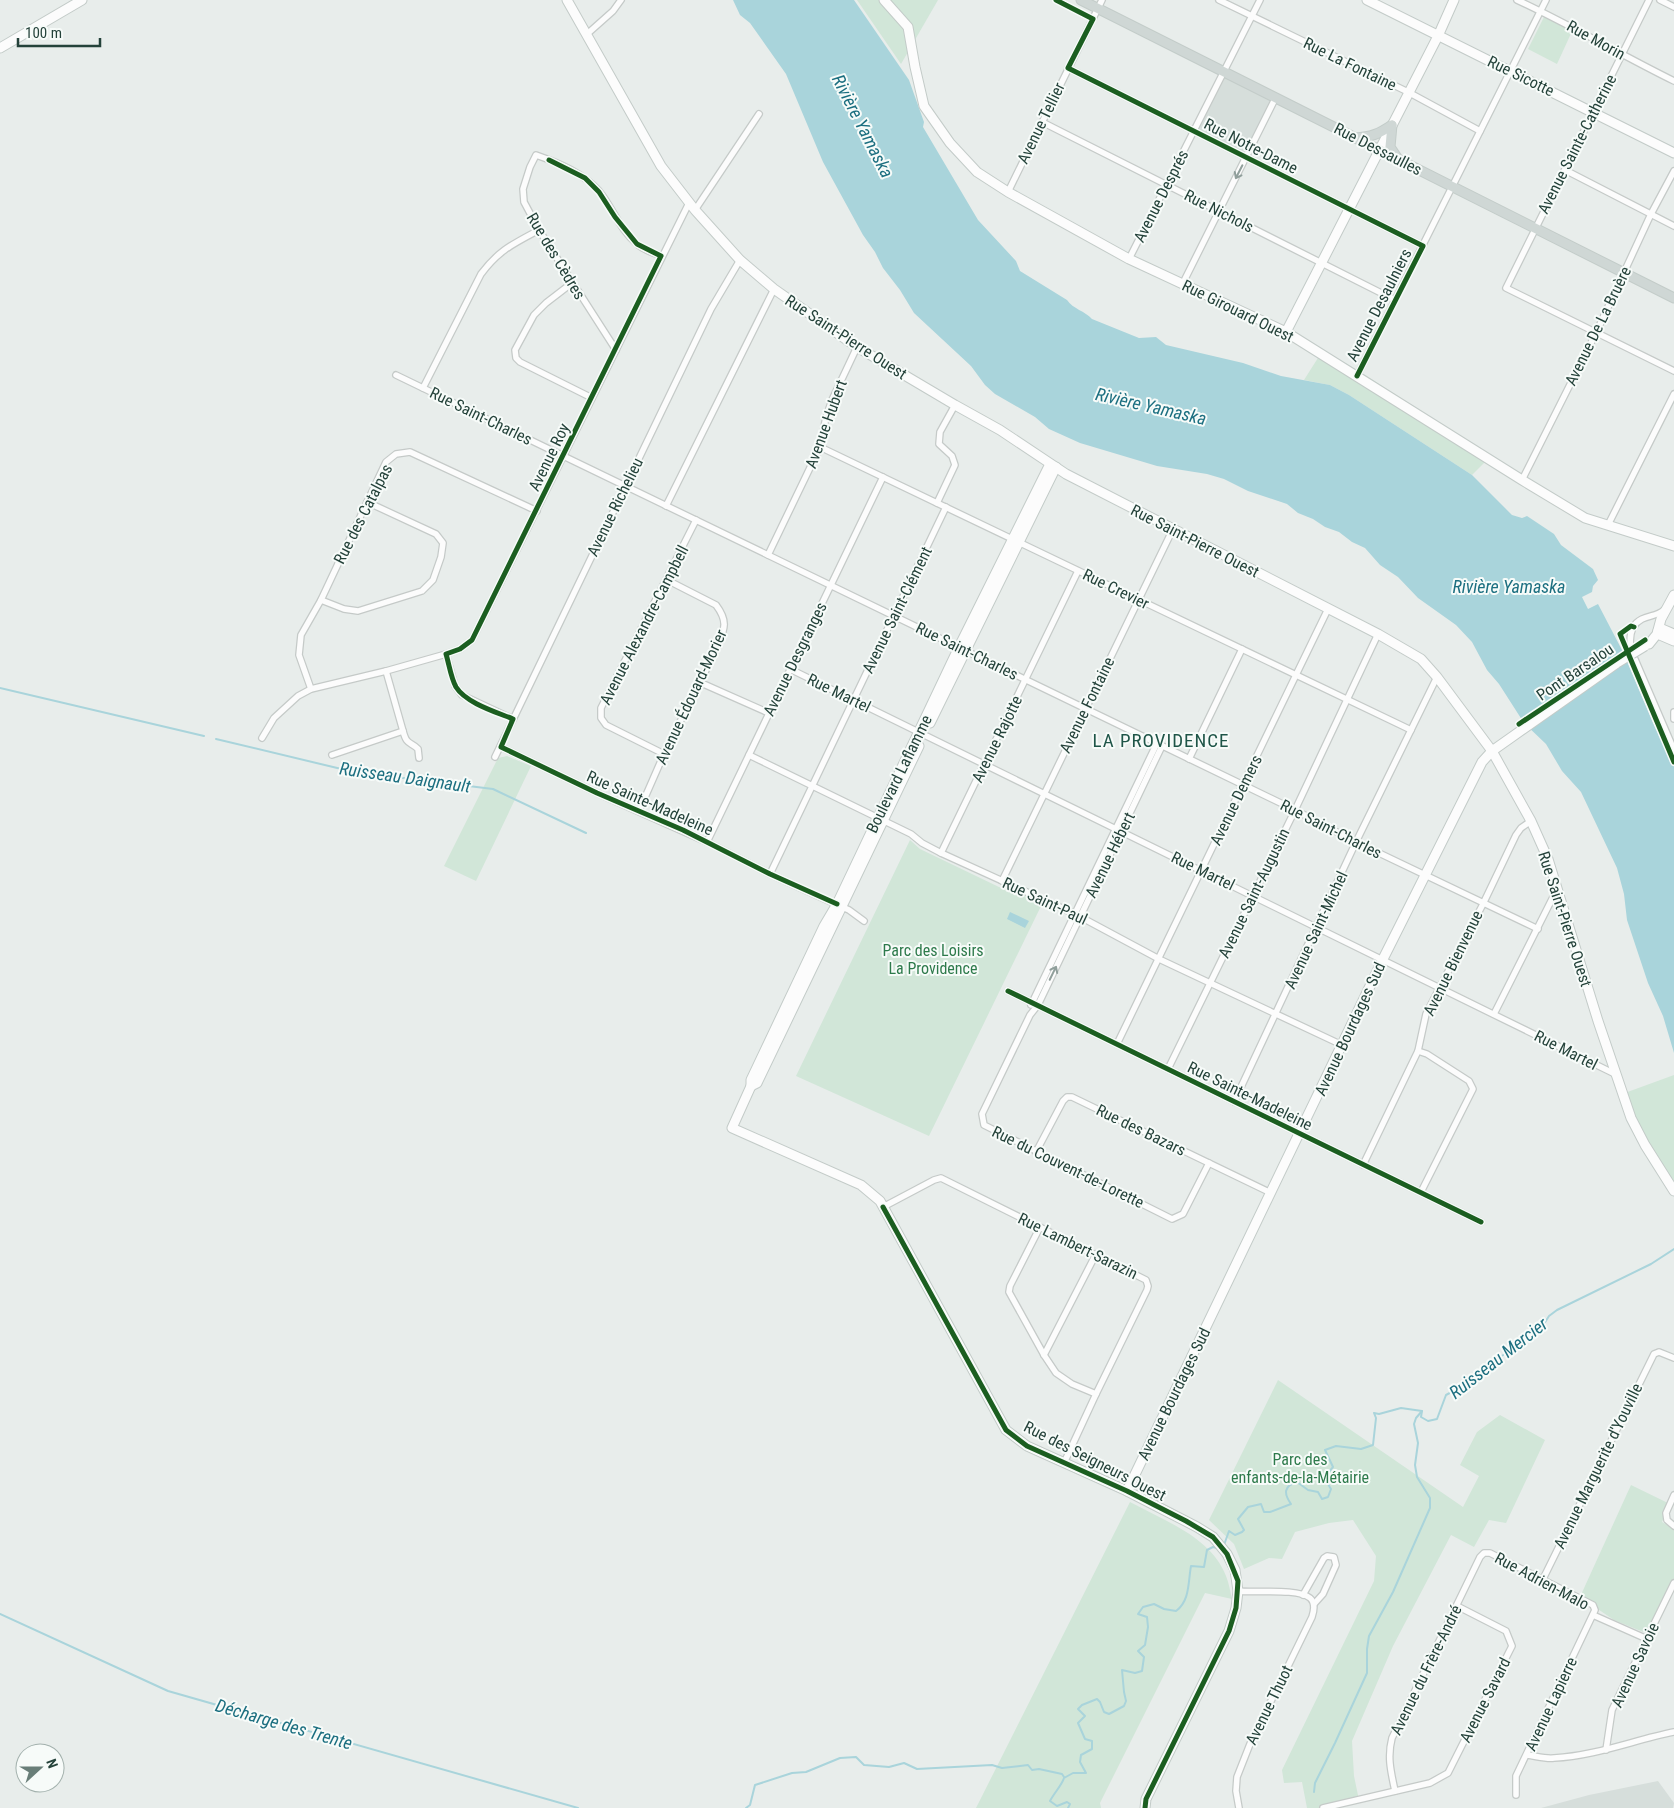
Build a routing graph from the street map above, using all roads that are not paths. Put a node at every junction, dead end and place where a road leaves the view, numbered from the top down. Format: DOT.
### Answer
graph roads {
  1 [pos="82,0"];
  2 [pos="568,0"];
  3 [pos="621,0"];
  4 [pos="884,0"];
  5 [pos="1081,0"];
  6 [pos="1219,0"];
  7 [pos="1260,0"];
  8 [pos="1367,0"];
  9 [pos="1454,0"];
  10 [pos="1517,0"];
  11 [pos="1546,0"];
  12 [pos="1649,0"];
  13 [pos="1660,0"];
  14 [pos="1100,4"];
  15 [pos="1674,7"];
  16 [pos="1540,11"];
  17 [pos="1251,16"];
  18 [pos="586,35"];
  19 [pos="1438,36"];
  20 [pos="0,48"];
  21 [pos="1622,55"];
  22 [pos="1068,68"];
  23 [pos="1510,71"];
  24 [pos="1224,72"];
  25 [pos="1674,81"];
  26 [pos="1408,92"];
  27 [pos="1276,97"];
  28 [pos="1593,111"];
  29 [pos="759,114"];
  30 [pos="1042,122"];
  31 [pos="1392,125"];
  32 [pos="1194,131"];
  33 [pos="1480,131"];
  34 [pos="1355,138"];
  35 [pos="1378,150"];
  36 [pos="1674,152"];
  37 [pos="1246,157"];
  38 [pos="1402,162"];
  39 [pos="1565,170"];
  40 [pos="1674,171"];
  41 [pos="1167,184"];
  42 [pos="1452,187"];
  43 [pos="1008,192"];
  44 [pos="692,206"];
  45 [pos="1349,209"];
  46 [pos="1219,211"];
  47 [pos="1651,214"];
  48 [pos="1674,226"];
  49 [pos="1535,228"];
  50 [pos="538,230"];
  51 [pos="1423,246"];
  52 [pos="661,256"];
  53 [pos="1129,259"];
  54 [pos="740,260"];
  55 [pos="1321,263"];
  56 [pos="1624,273"];
  57 [pos="1183,283"];
  58 [pos="572,284"];
  59 [pos="774,289"];
  60 [pos="1674,298"];
  61 [pos="1396,300"];
  62 [pos="1286,332"];
  63 [pos="1596,332"];
  64 [pos="857,347"];
  65 [pos="616,350"];
  66 [pos="1674,371"];
  67 [pos="396,375"];
  68 [pos="1357,376"];
  69 [pos="423,388"];
  70 [pos="1674,394"];
  71 [pos="592,398"];
  72 [pos="955,405"];
  73 [pos="820,447"];
  74 [pos="563,456"];
  75 [pos="1053,466"];
  76 [pos="883,477"];
  77 [pos="1522,480"];
  78 [pos="625,486"];
  79 [pos="367,502"];
  80 [pos="937,503"];
  81 [pos="666,506"];
  82 [pos="946,507"];
  83 [pos="537,511"];
  84 [pos="696,520"];
  85 [pos="1608,525"];
  86 [pos="1173,529"];
  87 [pos="1016,541"];
  88 [pos="1674,546"];
  89 [pos="768,555"];
  90 [pos="1078,571"];
  91 [pos="667,580"];
  92 [pos="830,585"];
  93 [pos="1674,595"];
  94 [pos="1138,599"];
  95 [pos="321,600"];
  96 [pos="1671,607"];
  97 [pos="1328,609"];
  98 [pos="894,616"];
  99 [pos="1378,634"];
  100 [pos="1665,636"];
  101 [pos="962,649"];
  102 [pos="1242,649"];
  103 [pos="446,654"];
  104 [pos="790,668"];
  105 [pos="386,671"];
  106 [pos="1296,675"];
  107 [pos="1438,677"];
  108 [pos="1026,680"];
  109 [pos="699,682"];
  110 [pos="311,689"];
  111 [pos="854,700"];
  112 [pos="1348,700"];
  113 [pos="1085,708"];
  114 [pos="1674,712"];
  115 [pos="769,713"];
  116 [pos="1674,719"];
  117 [pos="513,720"];
  118 [pos="1411,730"];
  119 [pos="403,731"];
  120 [pos="922,733"];
  121 [pos="262,738"];
  122 [pos="1509,739"];
  123 [pos="1160,744"];
  124 [pos="501,747"];
  125 [pos="1674,750"];
  126 [pos="1492,751"];
  127 [pos="664,754"];
  128 [pos="332,755"];
  129 [pos="748,755"];
  130 [pos="496,757"];
  131 [pos="419,758"];
  132 [pos="1189,759"];
  133 [pos="985,764"];
  134 [pos="1244,785"];
  135 [pos="812,787"];
  136 [pos="1045,793"];
  137 [pos="1295,810"];
  138 [pos="639,811"];
  139 [pos="880,820"];
  140 [pos="1530,822"];
  141 [pos="1119,829"];
  142 [pos="707,842"];
  143 [pos="1356,842"];
  144 [pos="941,853"];
  145 [pos="1202,871"];
  146 [pos="770,874"];
  147 [pos="1425,876"];
  148 [pos="1002,881"];
  149 [pos="1559,892"];
  150 [pos="1253,895"];
  151 [pos="1483,904"];
  152 [pos="839,906"];
  153 [pos="1078,915"];
  154 [pos="864,921"];
  155 [pos="1317,927"];
  156 [pos="1538,929"];
  157 [pos="1159,959"];
  158 [pos="1383,959"];
  159 [pos="1210,983"];
  160 [pos="1439,987"];
  161 [pos="1008,991"];
  162 [pos="1031,1002"];
  163 [pos="1038,1005"];
  164 [pos="1276,1014"];
  165 [pos="1494,1014"];
  166 [pos="1030,1015"];
  167 [pos="1117,1044"];
  168 [pos="1342,1046"];
  169 [pos="1418,1051"];
  170 [pos="1168,1069"];
  171 [pos="1615,1074"];
  172 [pos="1234,1102"];
  173 [pos="732,1128"];
  174 [pos="1300,1134"];
  175 [pos="1036,1152"];
  176 [pos="1209,1163"];
  177 [pos="1363,1165"];
  178 [pos="1674,1191"];
  179 [pos="1421,1192"];
  180 [pos="1271,1193"];
  181 [pos="883,1206"];
  182 [pos="1481,1222"];
  183 [pos="1040,1227"];
  184 [pos="1096,1254"];
  185 [pos="1044,1355"];
  186 [pos="1674,1358"];
  187 [pos="1096,1394"];
  188 [pos="1064,1463"];
  189 [pos="1128,1491"];
  190 [pos="1674,1495"];
  191 [pos="1674,1526"];
  192 [pos="1484,1553"];
  193 [pos="1543,1579"];
  194 [pos="1674,1586"];
  195 [pos="1238,1591"];
  196 [pos="1304,1596"];
  197 [pos="1314,1604"];
  198 [pos="1457,1606"];
  199 [pos="1593,1615"];
  200 [pos="1647,1640"];
  201 [pos="1674,1732"];
  202 [pos="1606,1750"];
  203 [pos="1527,1755"];
  204 [pos="1395,1791"];
  205 [pos="1516,1795"];
  206 [pos="1144,1808"];
  207 [pos="1239,1808"];
  208 [pos="1323,1808"];
  1 -- 20 [label="street"];
  2 -- 18 [label="street, Rue Saint-Pierre Ouest"];
  3 -- 18 [label="street"];
  4 -- 43 [label="street, Rue Girouard Ouest"];
  5 -- 14 [label="main road, Rue Dessaulles"];
  6 -- 17 [label="street, Rue La Fontaine"];
  7 -- 17 [label="street, Avenue Després"];
  8 -- 19 [label="street, Rue Sicotte"];
  9 -- 19 [label="street"];
  10 -- 16 [label="street, Rue Morin"];
  11 -- 16 [label="street, Avenue Desaulniers"];
  12 -- 21 [label="street, Avenue Sainte-Catherine"];
  13 -- 15 [label="street"];
  14 -- 22 [label="street, Avenue Tellier"];
  14 -- 24 [label="main road, Rue Dessaulles"];
  16 -- 21 [label="street, Rue Morin"];
  16 -- 23 [label="street, Avenue Desaulniers"];
  17 -- 24 [label="street, Avenue Després"];
  17 -- 26 [label="street, Rue La Fontaine"];
  18 -- 44 [label="street, Rue Saint-Pierre Ouest"];
  19 -- 23 [label="street, Rue Sicotte"];
  19 -- 26 [label="street"];
  21 -- 25 [label="street, Rue Morin"];
  21 -- 28 [label="street, Avenue Sainte-Catherine"];
  22 -- 30 [label="street, Avenue Tellier"];
  22 -- 32 [label="street, Rue Notre-Dame"];
  23 -- 28 [label="street, Rue Sicotte"];
  23 -- 33 [label="street, Avenue Desaulniers"];
  24 -- 27 [label="main road, Rue Dessaulles"];
  24 -- 32 [label="street, Avenue Després"];
  26 -- 31 [label="street"];
  26 -- 33 [label="street, Rue La Fontaine"];
  27 -- 34 [label="main road, Rue Dessaulles"];
  27 -- 37 [label="street"];
  28 -- 36 [label="street, Rue Sicotte"];
  28 -- 39 [label="street, Avenue Sainte-Catherine"];
  29 -- 44 [label="street, Avenue Roy"];
  30 -- 41 [label="street, Rue Nichols"];
  30 -- 43 [label="street, Avenue Tellier"];
  31 -- 34 [label="main road"];
  31 -- 35 [label="street"];
  31 -- 38 [label="main road"];
  32 -- 37 [label="street, Rue Notre-Dame"];
  32 -- 41 [label="street, Avenue Després"];
  33 -- 42 [label="street, Avenue Desaulniers"];
  34 -- 35 [label="main road, Rue Dessaulles"];
  35 -- 38 [label="main road, Rue Dessaulles"];
  35 -- 45 [label="street"];
  37 -- 45 [label="street, Rue Notre-Dame"];
  37 -- 46 [label="street, one-way"];
  38 -- 42 [label="main road, Rue Dessaulles"];
  39 -- 47 [label="street"];
  39 -- 49 [label="street, Avenue Sainte-Catherine"];
  40 -- 47 [label="street, Avenue De La Bruère"];
  41 -- 46 [label="street, Rue Nichols"];
  41 -- 53 [label="street, Avenue Després"];
  42 -- 49 [label="main road, Rue Dessaulles"];
  42 -- 51 [label="street, Avenue Desaulniers"];
  43 -- 53 [label="street, Rue Girouard Ouest"];
  44 -- 52 [label="street, Avenue Roy"];
  44 -- 54 [label="street, Rue Saint-Pierre Ouest"];
  45 -- 51 [label="street, Rue Notre-Dame"];
  45 -- 55 [label="street"];
  46 -- 55 [label="street, Rue Nichols"];
  46 -- 57 [label="street"];
  47 -- 48 [label="street"];
  47 -- 56 [label="street, Avenue De La Bruère"];
  49 -- 56 [label="main road, Rue Dessaulles"];
  49 -- 63 [label="street, Avenue Sainte-Catherine"];
  50 -- 52 [label="street, Rue des Cèdres"];
  50 -- 58 [label="street, Rue des Cèdres"];
  50 -- 69 [label="street"];
  51 -- 61 [label="street, Avenue Desaulniers"];
  52 -- 65 [label="street, Avenue Roy"];
  53 -- 57 [label="street, Rue Girouard Ouest"];
  54 -- 59 [label="street, Rue Saint-Pierre Ouest"];
  54 -- 78 [label="street, Avenue Richelieu"];
  55 -- 61 [label="street, Rue Nichols"];
  55 -- 62 [label="street"];
  56 -- 60 [label="main road, Rue Dessaulles"];
  56 -- 63 [label="street, Avenue De La Bruère"];
  57 -- 62 [label="street, Rue Girouard Ouest"];
  58 -- 65 [label="street, Rue des Cèdres"];
  58 -- 71 [label="street"];
  59 -- 64 [label="street, Rue Saint-Pierre Ouest"];
  59 -- 81 [label="street"];
  61 -- 68 [label="street, Avenue Desaulniers"];
  62 -- 68 [label="street, Rue Girouard Ouest"];
  63 -- 66 [label="street"];
  63 -- 77 [label="street, Avenue De La Bruère"];
  64 -- 72 [label="street, Rue Saint-Pierre Ouest"];
  64 -- 73 [label="street, Avenue Hubert"];
  65 -- 71 [label="street, Avenue Roy"];
  67 -- 69 [label="street, Rue Saint-Charles"];
  68 -- 77 [label="street, Rue Girouard Ouest"];
  69 -- 74 [label="street, Rue Saint-Charles"];
  70 -- 85 [label="street"];
  71 -- 74 [label="street, Avenue Roy"];
  72 -- 75 [label="street, Rue Saint-Pierre Ouest"];
  72 -- 80 [label="street"];
  73 -- 76 [label="street, Rue Crevier"];
  73 -- 89 [label="street, Avenue Hubert"];
  74 -- 78 [label="street, Rue Saint-Charles"];
  74 -- 83 [label="street, Avenue Roy"];
  75 -- 86 [label="street, Rue Saint-Pierre Ouest"];
  75 -- 87 [label="street, Boulevard Laflamme"];
  76 -- 80 [label="street, Rue Crevier"];
  76 -- 92 [label="street, Avenue Desgranges"];
  77 -- 85 [label="street, Rue Girouard Ouest"];
  78 -- 81 [label="street, Rue Saint-Charles"];
  78 -- 117 [label="street, Avenue Richelieu"];
  79 -- 83 [label="street, Rue des Catalpas"];
  79 -- 95 [label="street, Rue des Catalpas"];
  79 -- 95 [label="street"];
  80 -- 82 [label="street, Rue Crevier"];
  81 -- 84 [label="street, Rue Saint-Charles"];
  82 -- 87 [label="street, Rue Crevier"];
  82 -- 98 [label="street, Avenue Saint-Clément"];
  83 -- 103 [label="street, Avenue Roy"];
  84 -- 89 [label="street, Rue Saint-Charles"];
  84 -- 91 [label="street, Avenue Alexandre-Campbell"];
  85 -- 88 [label="street, Rue Girouard Ouest"];
  86 -- 94 [label="street, Avenue Fontaine"];
  86 -- 97 [label="street, Rue Saint-Pierre Ouest"];
  87 -- 90 [label="street, Rue Crevier"];
  87 -- 101 [label="street, Boulevard Laflamme"];
  89 -- 92 [label="street, Rue Saint-Charles"];
  90 -- 94 [label="street, Rue Crevier"];
  90 -- 108 [label="street, Avenue Rajotte"];
  91 -- 109 [label="street, Avenue Édouard-Morier"];
  91 -- 127 [label="street, Avenue Alexandre-Campbell"];
  92 -- 98 [label="street, Rue Saint-Charles"];
  92 -- 104 [label="street, Avenue Desgranges"];
  93 -- 96 [label="street"];
  94 -- 102 [label="street, Rue Crevier"];
  94 -- 113 [label="street, Avenue Fontaine"];
  95 -- 110 [label="street, Rue des Catalpas"];
  96 -- 100 [label="street"];
  96 -- 125 [label="street"];
  97 -- 99 [label="street, Rue Saint-Pierre Ouest"];
  97 -- 106 [label="street, Avenue Demers"];
  98 -- 101 [label="street, Rue Saint-Charles"];
  98 -- 111 [label="street, Avenue Saint-Clément"];
  99 -- 107 [label="street, Rue Saint-Pierre Ouest"];
  99 -- 112 [label="street, Avenue Saint-Augustin"];
  100 -- 122 [label="street, Pont Barsalou, bridge"];
  101 -- 108 [label="street, Rue Saint-Charles"];
  101 -- 120 [label="street, Boulevard Laflamme"];
  102 -- 106 [label="street, Rue Crevier"];
  102 -- 132 [label="street"];
  103 -- 105 [label="street, Avenue Roy"];
  103 -- 117 [label="street"];
  104 -- 111 [label="street, Rue Martel"];
  104 -- 115 [label="street, Avenue Desgranges"];
  105 -- 110 [label="street, Avenue Roy"];
  105 -- 119 [label="street"];
  106 -- 112 [label="street, Rue Crevier"];
  106 -- 134 [label="street, Avenue Demers"];
  107 -- 118 [label="street, Avenue Saint-Michel"];
  107 -- 126 [label="street, Rue Saint-Pierre Ouest"];
  108 -- 113 [label="street, Rue Saint-Charles"];
  108 -- 133 [label="street, Avenue Rajotte"];
  109 -- 115 [label="street"];
  109 -- 127 [label="street, Avenue Édouard-Morier"];
  110 -- 121 [label="street, Avenue Roy"];
  111 -- 120 [label="street, Rue Martel"];
  111 -- 135 [label="street, Avenue Saint-Clément"];
  112 -- 118 [label="street, Rue Crevier"];
  112 -- 137 [label="street, Avenue Saint-Augustin"];
  113 -- 123 [label="street, Rue Saint-Charles"];
  113 -- 136 [label="street, Avenue Fontaine"];
  114 -- 116 [label="street"];
  115 -- 129 [label="street, Avenue Desgranges"];
  117 -- 124 [label="street, Avenue Richelieu"];
  118 -- 143 [label="street, Avenue Saint-Michel"];
  119 -- 128 [label="street"];
  119 -- 131 [label="street"];
  120 -- 133 [label="street, Rue Martel"];
  120 -- 139 [label="street, Boulevard Laflamme"];
  122 -- 126 [label="street, Avenue Bourdages Sud"];
  123 -- 132 [label="street, Rue Saint-Charles"];
  123 -- 141 [label="street, Avenue Hébert"];
  124 -- 130 [label="street, Avenue Richelieu"];
  124 -- 138 [label="street, Rue Sainte-Madeleine"];
  126 -- 140 [label="street, Rue Saint-Pierre Ouest"];
  126 -- 147 [label="street, Avenue Bourdages Sud"];
  127 -- 138 [label="street, Avenue Édouard-Morier"];
  129 -- 135 [label="street, Rue Saint-Paul"];
  129 -- 142 [label="street, Avenue Desgranges"];
  132 -- 134 [label="street, Rue Saint-Charles"];
  133 -- 136 [label="street, Rue Martel"];
  133 -- 144 [label="street, Avenue Rajotte"];
  134 -- 137 [label="street, Rue Saint-Charles"];
  134 -- 145 [label="street, Avenue Demers"];
  135 -- 139 [label="street, Rue Saint-Paul"];
  135 -- 146 [label="street, Avenue Saint-Clément"];
  136 -- 141 [label="street, Rue Martel"];
  136 -- 148 [label="street, Avenue Fontaine"];
  137 -- 143 [label="street, Rue Saint-Charles"];
  137 -- 150 [label="street, Avenue Saint-Augustin"];
  138 -- 142 [label="street, Rue Sainte-Madeleine"];
  139 -- 144 [label="street, Rue Saint-Paul"];
  139 -- 152 [label="street, Boulevard Laflamme"];
  140 -- 149 [label="street, Rue Saint-Pierre Ouest"];
  140 -- 151 [label="street, Avenue Bienvenue"];
  141 -- 145 [label="street, Rue Martel"];
  141 -- 153 [label="street, Avenue Hébert"];
  142 -- 146 [label="street, Rue Sainte-Madeleine"];
  143 -- 147 [label="street, Rue Saint-Charles"];
  143 -- 155 [label="street, Avenue Saint-Michel"];
  144 -- 148 [label="street, Rue Saint-Paul"];
  145 -- 150 [label="street, Rue Martel"];
  145 -- 157 [label="street, Avenue Demers"];
  146 -- 152 [label="street, Rue Sainte-Madeleine"];
  147 -- 151 [label="street, Rue Saint-Charles"];
  147 -- 158 [label="street, Avenue Bourdages Sud"];
  148 -- 153 [label="street, Rue Saint-Paul"];
  149 -- 156 [label="street"];
  149 -- 171 [label="street, Rue Saint-Pierre Ouest"];
  150 -- 155 [label="street, Rue Martel"];
  150 -- 159 [label="street, Avenue Saint-Augustin"];
  151 -- 156 [label="street, Rue Saint-Charles"];
  151 -- 160 [label="street, Avenue Bienvenue"];
  152 -- 154 [label="street, Rue Sainte-Madeleine"];
  152 -- 173 [label="street, Boulevard Laflamme"];
  153 -- 157 [label="street, Rue Saint-Paul"];
  153 -- 162 [label="street, Avenue Hébert"];
  163 -- 153 [label="street, Avenue Hébert, one-way"];
  155 -- 158 [label="street, Rue Martel"];
  155 -- 164 [label="street, Avenue Saint-Michel"];
  156 -- 165 [label="street"];
  157 -- 159 [label="street, Rue Saint-Paul"];
  157 -- 167 [label="street, Avenue Demers"];
  158 -- 160 [label="street, Rue Martel"];
  158 -- 168 [label="street, Avenue Bourdages Sud"];
  159 -- 164 [label="street, Rue Saint-Paul"];
  159 -- 170 [label="street, Avenue Saint-Augustin"];
  160 -- 165 [label="street, Rue Martel"];
  160 -- 169 [label="street, Avenue Bienvenue"];
  161 -- 162 [label="street, Rue Sainte-Madeleine"];
  162 -- 163 [label="street, Rue Sainte-Madeleine"];
  162 -- 166 [label="street, Avenue Hébert"];
  163 -- 166 [label="street, Avenue Hébert"];
  163 -- 167 [label="street, Rue Sainte-Madeleine"];
  164 -- 168 [label="street, Rue Saint-Paul"];
  164 -- 172 [label="street, Avenue Saint-Michel"];
  165 -- 171 [label="street, Rue Martel"];
  166 -- 175 [label="street, Rue du Couvent-de-Lorette"];
  167 -- 170 [label="street, Rue Sainte-Madeleine"];
  168 -- 174 [label="street, Avenue Bourdages Sud"];
  169 -- 177 [label="street, Avenue Bienvenue"];
  169 -- 179 [label="street"];
  170 -- 172 [label="street, Rue Sainte-Madeleine"];
  171 -- 178 [label="street, Rue Saint-Pierre Ouest"];
  172 -- 174 [label="street, Rue Sainte-Madeleine"];
  173 -- 181 [label="street, Rue des Seigneurs Ouest"];
  174 -- 177 [label="street, Rue Sainte-Madeleine"];
  174 -- 180 [label="street, Avenue Bourdages Sud"];
  175 -- 176 [label="street, Rue des Bazars"];
  175 -- 176 [label="street, Rue du Couvent-de-Lorette"];
  176 -- 180 [label="street, Rue des Bazars"];
  177 -- 179 [label="street, Rue Sainte-Madeleine"];
  179 -- 182 [label="street, Rue Sainte-Madeleine"];
  180 -- 189 [label="street, Avenue Bourdages Sud"];
  181 -- 183 [label="street, Rue Lambert-Sarazin"];
  181 -- 188 [label="street, Rue des Seigneurs Ouest"];
  183 -- 184 [label="street, Rue Lambert-Sarazin"];
  183 -- 185 [label="street"];
  184 -- 185 [label="street"];
  184 -- 187 [label="street, Rue Lambert-Sarazin"];
  185 -- 187 [label="street"];
  186 -- 193 [label="street, Avenue Marguerite d'Youville"];
  187 -- 188 [label="street, Rue Lambert-Sarazin"];
  188 -- 189 [label="street, Rue des Seigneurs Ouest"];
  189 -- 195 [label="street, Rue des Seigneurs Ouest"];
  190 -- 191 [label="street"];
  192 -- 193 [label="street, Rue Adrien-Malo"];
  192 -- 198 [label="street, Avenue du Frère-André"];
  193 -- 199 [label="street, Rue Adrien-Malo"];
  194 -- 200 [label="street, Avenue Savoie"];
  195 -- 196 [label="street"];
  195 -- 206 [label="street, Rue des Seigneurs Ouest"];
  196 -- 197 [label="street"];
  196 -- 197 [label="street, Avenue Thuot"];
  197 -- 207 [label="street, Avenue Thuot"];
  198 -- 204 [label="street, Avenue du Frère-André"];
  198 -- 204 [label="street, Avenue Savard"];
  199 -- 200 [label="street, Rue Adrien-Malo"];
  199 -- 203 [label="street, Avenue Lapierre"];
  200 -- 202 [label="street, Avenue Savoie"];
  201 -- 202 [label="street"];
  202 -- 203 [label="street"];
  203 -- 205 [label="street, Avenue Lapierre"];
  204 -- 208 [label="street"];
}
